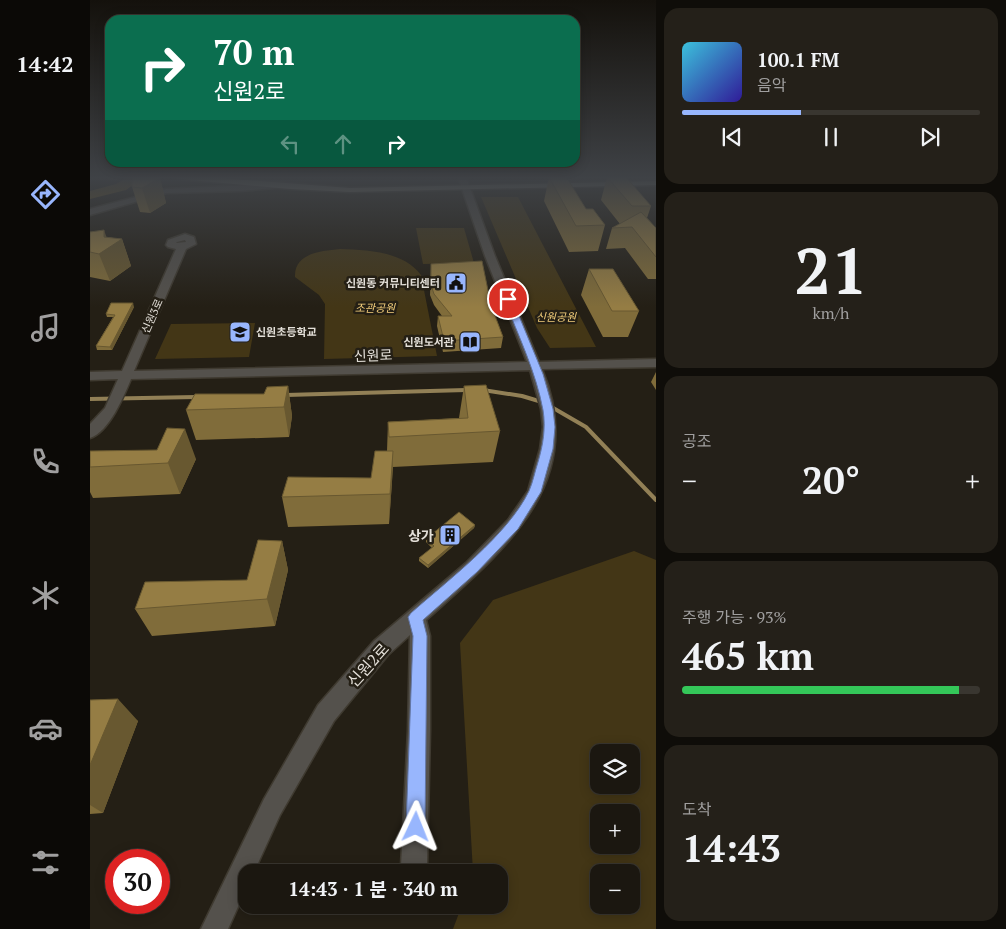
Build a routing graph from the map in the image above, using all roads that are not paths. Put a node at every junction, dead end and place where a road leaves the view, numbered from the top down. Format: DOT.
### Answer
graph roads {
  1 [pos="478,220"];
  2 [pos="182,247"];
  3 [pos="656,363"];
  4 [pos="534,364"];
  5 [pos="90,376"];
  6 [pos="124,381"];
  7 [pos="90,434"];
  8 [pos="416,617"];
  9 [pos="414,864"];
  10 [pos="214,929"];
  1 -- 4 [label="street"];
  2 -- 6 [label="street, 신원3로"];
  3 -- 4 [label="street, 신원로"];
  4 -- 6 [label="street, 신원로"];
  4 -- 8 [label="street, 신원2로"];
  5 -- 6 [label="street, 신원로"];
  6 -- 7 [label="street, 신원3로"];
  8 -- 9 [label="street"];
  8 -- 10 [label="street, 신원2로"];
}
